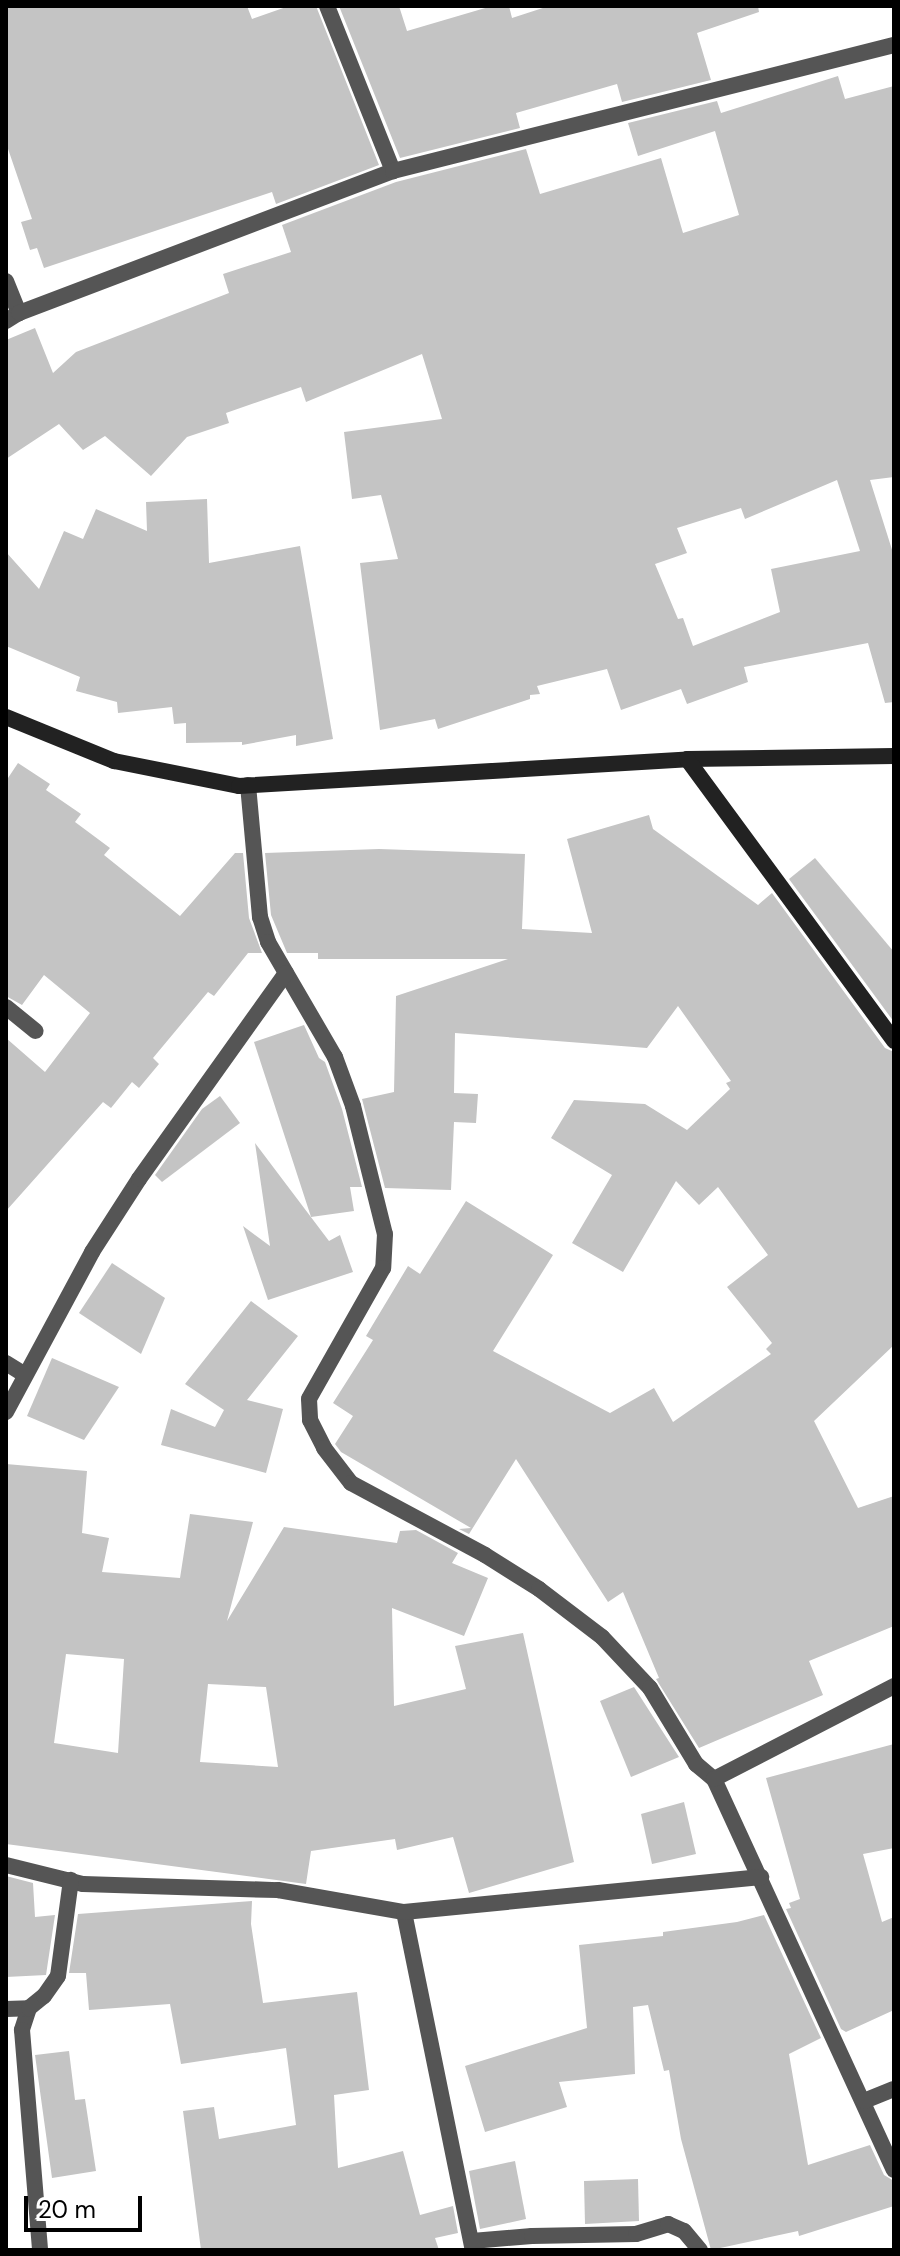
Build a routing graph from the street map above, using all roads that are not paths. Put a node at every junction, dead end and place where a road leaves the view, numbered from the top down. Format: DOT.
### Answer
graph roads {
  1 [pos="327,6"];
  2 [pos="894,45"];
  3 [pos="393,171"];
  4 [pos="6,281"];
  5 [pos="12,317"];
  6 [pos="6,717"];
  7 [pos="894,756"];
  8 [pos="687,759"];
  9 [pos="248,785"];
  10 [pos="286,973"];
  11 [pos="6,1007"];
  12 [pos="36,1031"];
  13 [pos="894,1041"];
  14 [pos="6,1363"];
  15 [pos="25,1375"];
  16 [pos="6,1412"];
  17 [pos="894,1686"];
  18 [pos="714,1779"];
  19 [pos="6,1865"];
  20 [pos="761,1877"];
  21 [pos="71,1880"];
  22 [pos="404,1912"];
  23 [pos="29,2008"];
  24 [pos="6,2009"];
  25 [pos="894,2089"];
  26 [pos="864,2101"];
  27 [pos="894,2170"];
  28 [pos="473,2246"];
  29 [pos="40,2250"];
  30 [pos="700,2250"];
  1 -- 3 [label="street"];
  2 -- 3 [label="street"];
  3 -- 5 [label="street"];
  4 -- 5 [label="street"];
  6 -- 9 [label="main road"];
  7 -- 8 [label="main road"];
  8 -- 9 [label="main road"];
  8 -- 13 [label="main road"];
  9 -- 10 [label="street"];
  10 -- 15 [label="street"];
  10 -- 18 [label="street"];
  11 -- 12 [label="street"];
  14 -- 15 [label="street"];
  15 -- 16 [label="street"];
  17 -- 18 [label="street"];
  18 -- 20 [label="street"];
  19 -- 21 [label="street"];
  20 -- 22 [label="street"];
  20 -- 26 [label="street"];
  21 -- 22 [label="street"];
  21 -- 23 [label="street"];
  22 -- 28 [label="street"];
  23 -- 24 [label="street"];
  23 -- 29 [label="street"];
  25 -- 26 [label="street"];
  26 -- 27 [label="street"];
  28 -- 30 [label="street"];
}
